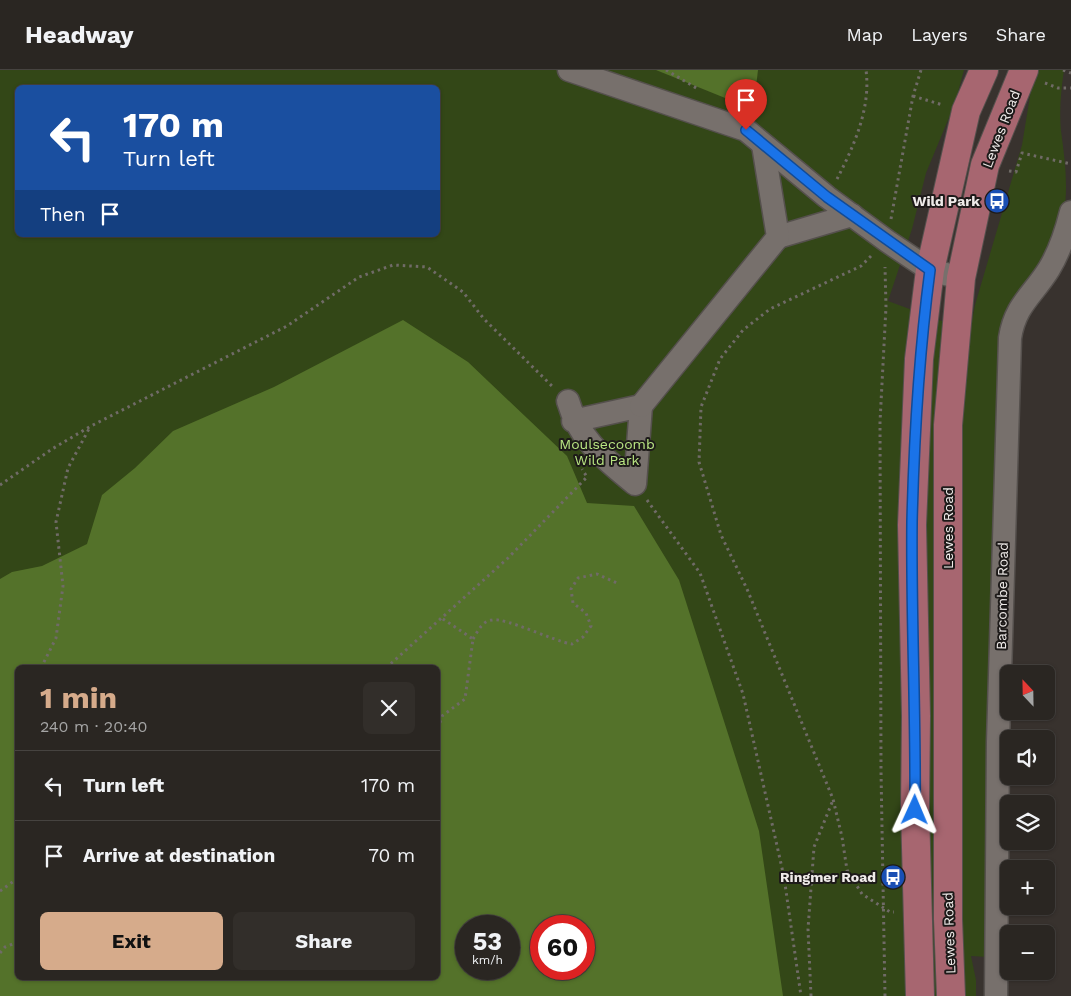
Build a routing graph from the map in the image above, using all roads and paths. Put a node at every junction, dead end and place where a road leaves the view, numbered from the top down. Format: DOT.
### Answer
graph roads {
  1 [pos="569,70"];
  2 [pos="866,70"];
  3 [pos="984,70"];
  4 [pos="1063,70"];
  5 [pos="1071,73"];
  6 [pos="1034,76"];
  7 [pos="1071,88"];
  8 [pos="913,96"];
  9 [pos="966,111"];
  10 [pos="763,145"];
  11 [pos="1071,164"];
  12 [pos="985,165"];
  13 [pos="827,197"];
  14 [pos="1071,212"];
  15 [pos="852,216"];
  16 [pos="778,237"];
  17 [pos="887,241"];
  18 [pos="930,270"];
  19 [pos="961,278"];
  20 [pos="641,406"];
  21 [pos="570,411"];
  22 [pos="91,426"];
  23 [pos="588,442"];
  24 [pos="635,484"];
  25 [pos="0,485"];
  26 [pos="619,584"];
  27 [pos="440,617"];
  28 [pos="473,639"];
  29 [pos="42,665"];
  30 [pos="389,665"];
  31 [pos="440,722"];
  32 [pos="833,799"];
  33 [pos="15,880"];
  34 [pos="0,891"];
  35 [pos="883,909"];
  36 [pos="15,943"];
  37 [pos="0,953"];
  38 [pos="801,996"];
  39 [pos="811,996"];
  40 [pos="920,996"];
  41 [pos="951,996"];
  42 [pos="996,996"];
  1 -- 10 [label="street"];
  2 -- 13 [label="path"];
  3 -- 9 [label="main road"];
  4 -- 5 [label="path"];
  6 -- 7 [label="path"];
  6 -- 12 [label="main road, Lewes Road"];
  8 -- 9 [label="path"];
  9 -- 18 [label="main road"];
  10 -- 13 [label="street"];
  10 -- 16 [label="street"];
  11 -- 12 [label="path"];
  12 -- 19 [label="main road, Lewes Road"];
  13 -- 15 [label="street"];
  14 -- 42 [label="street, Barcombe Road"];
  15 -- 16 [label="street"];
  15 -- 17 [label="street"];
  16 -- 20 [label="street"];
  17 -- 18 [label="street"];
  17 -- 32 [label="path"];
  18 -- 19 [label="street"];
  18 -- 40 [label="main road"];
  19 -- 41 [label="main road, Lewes Road"];
  20 -- 21 [label="street"];
  20 -- 24 [label="street"];
  21 -- 22 [label="path"];
  21 -- 23 [label="street"];
  22 -- 25 [label="path"];
  22 -- 29 [label="path"];
  23 -- 24 [label="street"];
  23 -- 27 [label="path"];
  24 -- 38 [label="path"];
  26 -- 28 [label="path"];
  27 -- 28 [label="path"];
  27 -- 30 [label="path"];
  28 -- 31 [label="path"];
  32 -- 35 [label="path"];
  32 -- 39 [label="path"];
  33 -- 34 [label="path"];
  36 -- 37 [label="path"];
}
